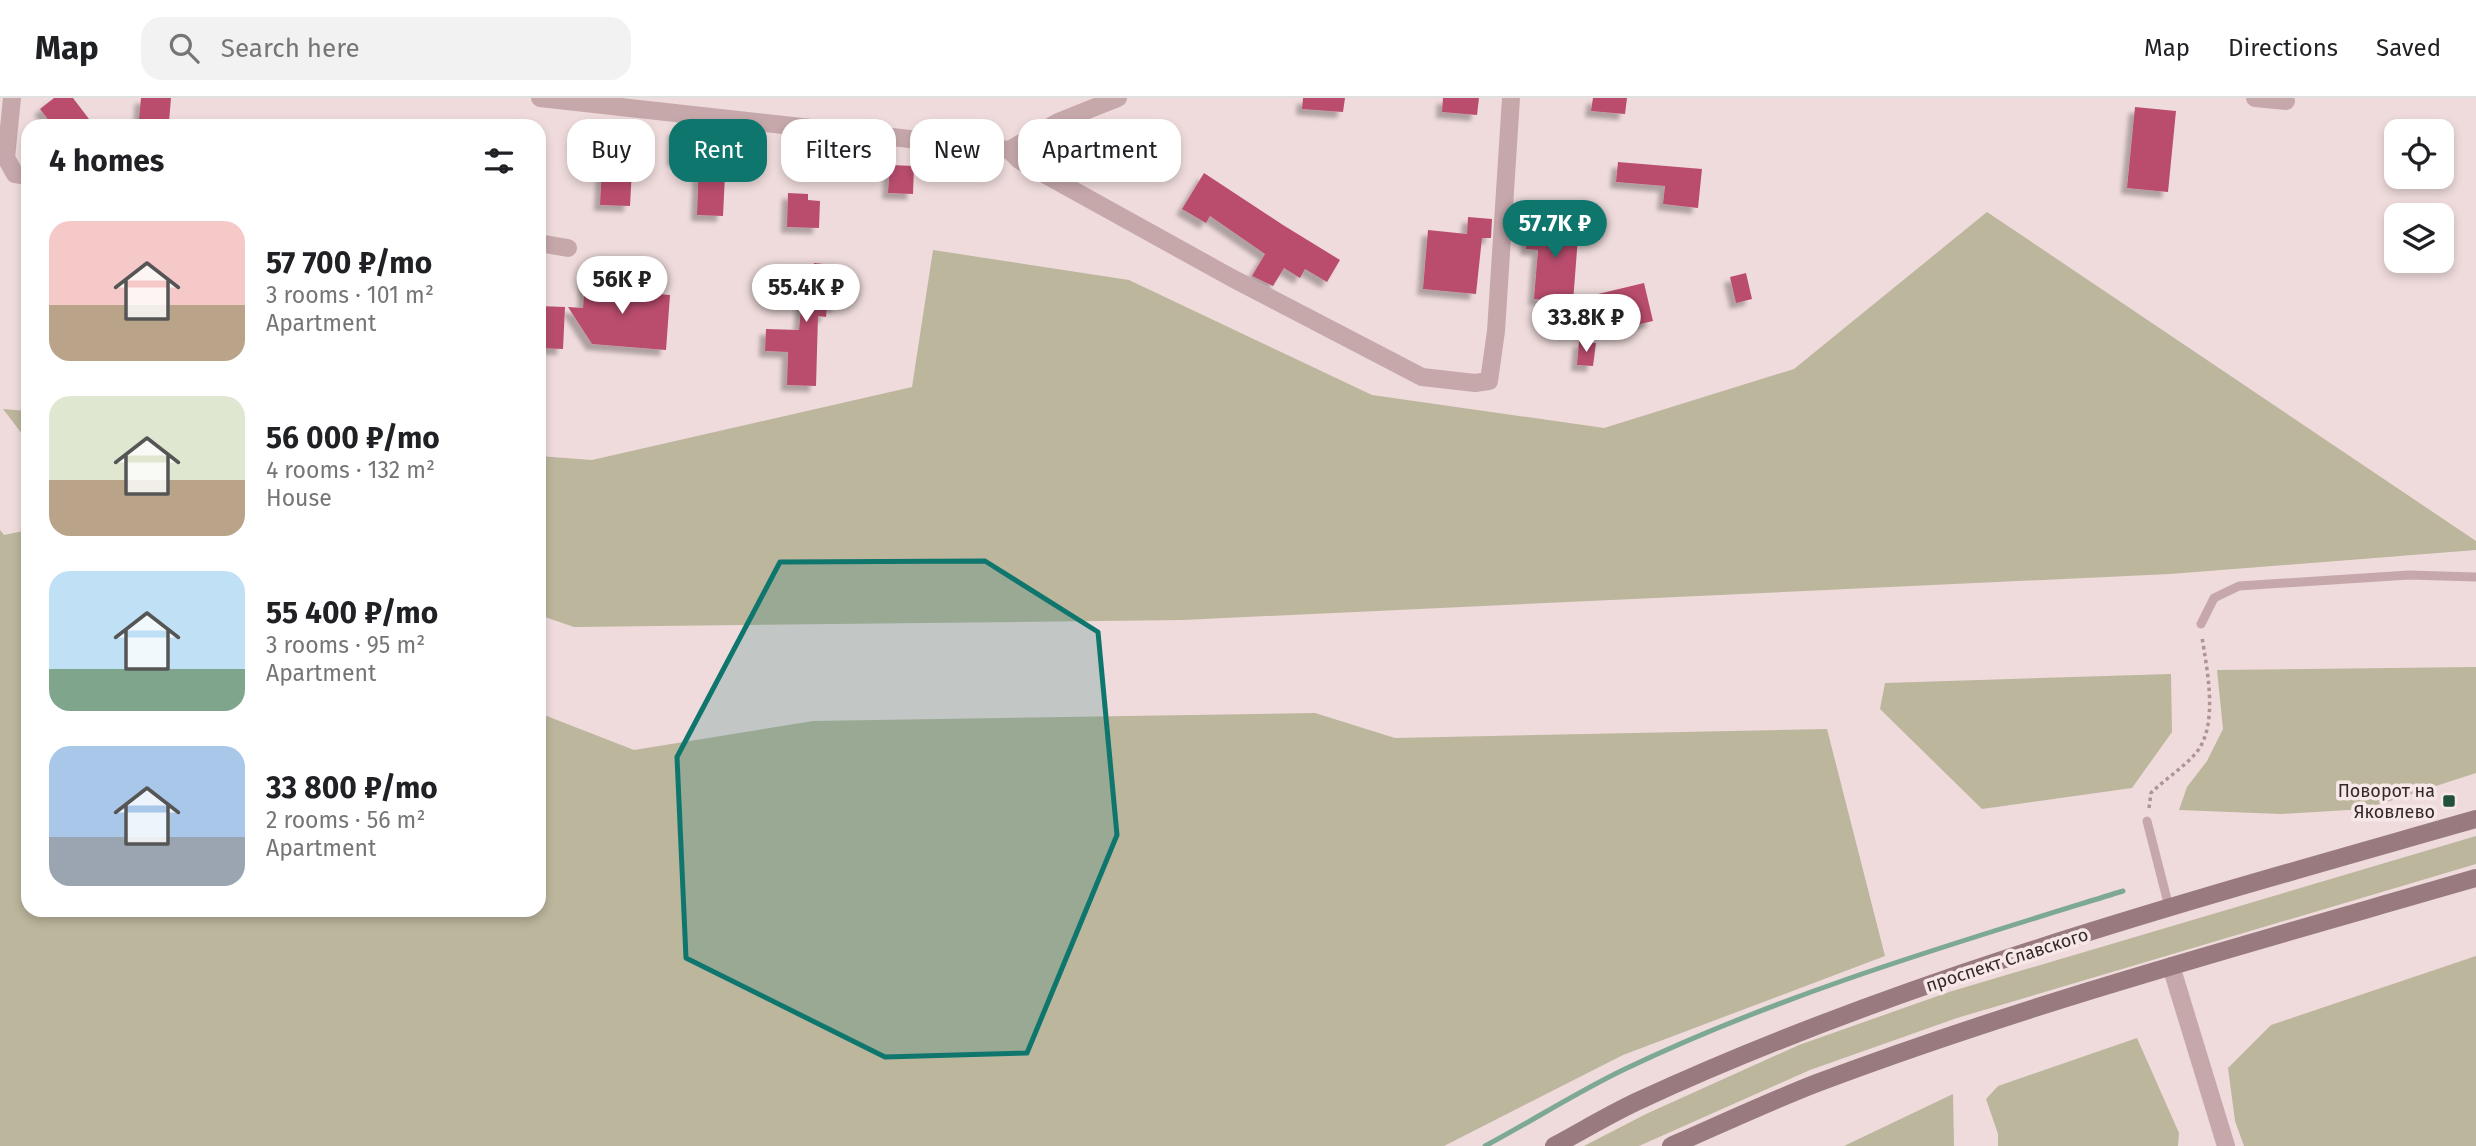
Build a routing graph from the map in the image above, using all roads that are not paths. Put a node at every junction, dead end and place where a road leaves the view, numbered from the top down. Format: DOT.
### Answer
graph roads {
  1 [pos="12,98"];
  2 [pos="540,98"];
  3 [pos="1118,98"];
  4 [pos="1511,98"];
  5 [pos="2255,98"];
  6 [pos="2286,101"];
  7 [pos="1009,150"];
  8 [pos="21,175"];
  9 [pos="546,244"];
  10 [pos="568,248"];
  11 [pos="2476,577"];
  12 [pos="2201,624"];
  13 [pos="2476,819"];
  14 [pos="2147,821"];
  15 [pos="2476,878"];
  16 [pos="2169,907"];
  17 [pos="2171,966"];
  18 [pos="1554,1146"];
  19 [pos="1671,1146"];
  20 [pos="2227,1146"];
  1 -- 8 [label="street"];
  2 -- 7 [label="street"];
  3 -- 7 [label="street"];
  4 -- 7 [label="street"];
  5 -- 6 [label="street"];
  9 -- 10 [label="street"];
  11 -- 12 [label="lane"];
  13 -- 16 [label="main road, проспект Славского"];
  14 -- 16 [label="lane"];
  15 -- 17 [label="main road"];
  16 -- 18 [label="main road, проспект Славского"];
  17 -- 19 [label="main road"];
  17 -- 20 [label="street"];
}
